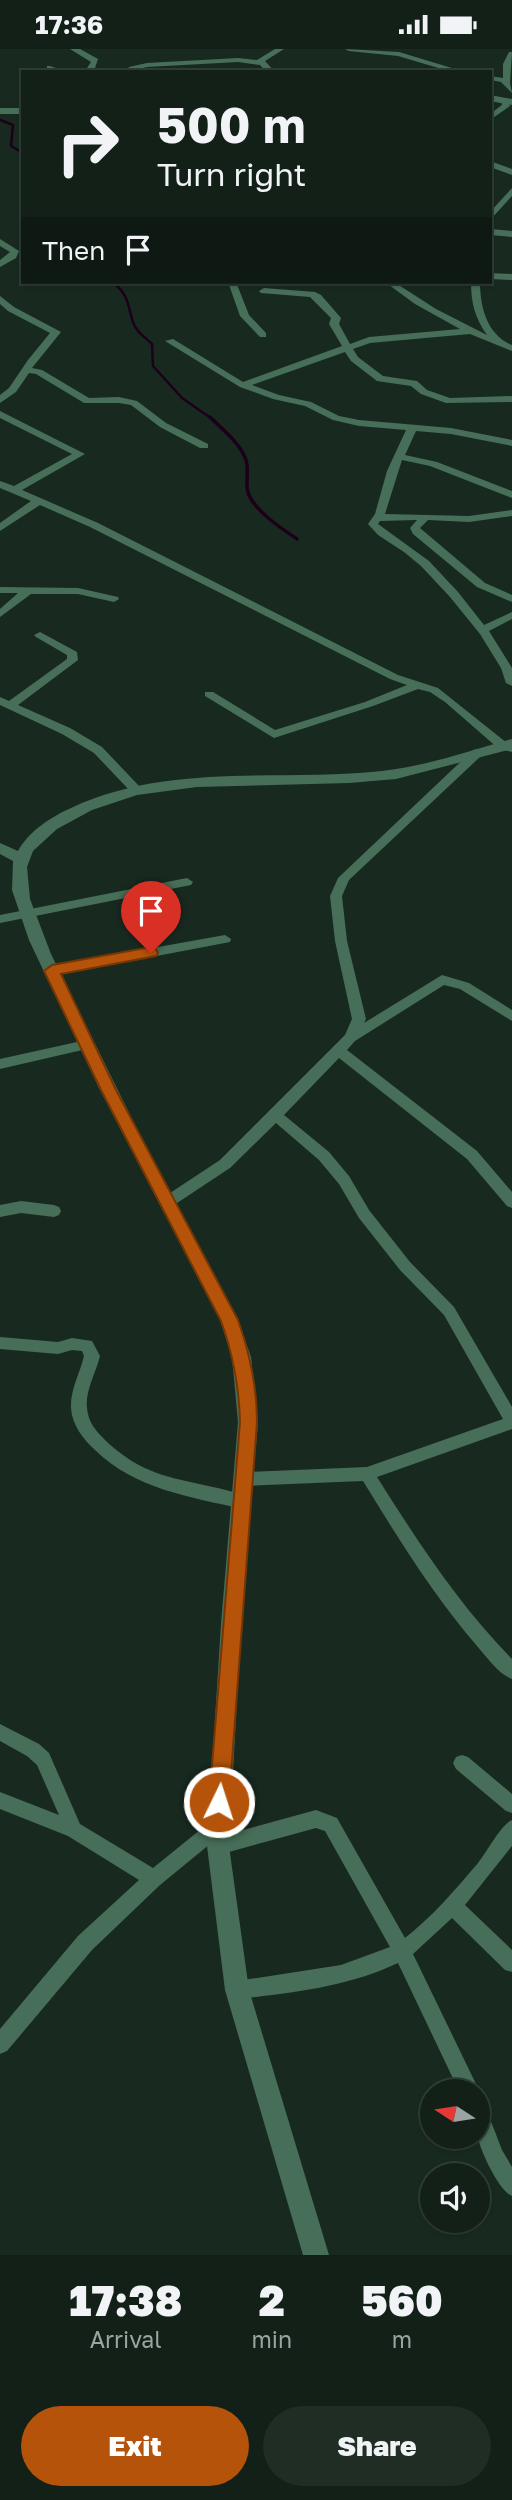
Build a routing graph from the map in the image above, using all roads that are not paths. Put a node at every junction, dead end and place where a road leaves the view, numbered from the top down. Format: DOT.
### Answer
graph roads {
  1 [pos="74,49"];
  2 [pos="280,49"];
  3 [pos="349,49"];
  4 [pos="512,51"];
  5 [pos="261,64"];
  6 [pos="92,70"];
  7 [pos="133,70"];
  8 [pos="268,70"];
  9 [pos="454,70"];
  10 [pos="492,78"];
  11 [pos="507,82"];
  12 [pos="512,91"];
  13 [pos="503,99"];
  14 [pos="0,111"];
  15 [pos="21,111"];
  16 [pos="492,116"];
  17 [pos="492,165"];
  18 [pos="512,171"];
  19 [pos="512,191"];
  20 [pos="492,215"];
  21 [pos="492,232"];
  22 [pos="512,234"];
  23 [pos="0,242"];
  24 [pos="0,264"];
  25 [pos="492,276"];
  26 [pos="512,277"];
  27 [pos="233,284"];
  28 [pos="392,284"];
  29 [pos="476,284"];
  30 [pos="264,291"];
  31 [pos="2,304"];
  32 [pos="470,331"];
  33 [pos="263,335"];
  34 [pos="170,341"];
  35 [pos="500,344"];
  36 [pos="346,347"];
  37 [pos="512,348"];
  38 [pos="26,369"];
  39 [pos="243,385"];
  40 [pos="512,399"];
  41 [pos="0,400"];
  42 [pos="0,414"];
  43 [pos="412,428"];
  44 [pos="512,443"];
  45 [pos="204,446"];
  46 [pos="398,456"];
  47 [pos="0,484"];
  48 [pos="15,491"];
  49 [pos="512,495"];
  50 [pos="39,501"];
  51 [pos="512,513"];
  52 [pos="424,517"];
  53 [pos="378,518"];
  54 [pos="0,528"];
  55 [pos="0,590"];
  56 [pos="28,591"];
  57 [pos="114,599"];
  58 [pos="512,599"];
  59 [pos="0,614"];
  60 [pos="512,615"];
  61 [pos="483,630"];
  62 [pos="40,635"];
  63 [pos="512,683"];
  64 [pos="417,685"];
  65 [pos="209,694"];
  66 [pos="6,703"];
  67 [pos="509,746"];
  68 [pos="477,754"];
  69 [pos="136,790"];
  70 [pos="0,848"];
  71 [pos="21,859"];
  72 [pos="187,883"];
  73 [pos="26,913"];
  74 [pos="0,919"];
  75 [pos="225,939"];
  76 [pos="52,971"];
  77 [pos="512,1016"];
  78 [pos="350,1038"];
  79 [pos="86,1045"];
  80 [pos="339,1051"];
  81 [pos="0,1064"];
  82 [pos="275,1116"];
  83 [pos="512,1202"];
  84 [pos="166,1203"];
  85 [pos="0,1211"];
  86 [pos="54,1211"];
  87 [pos="0,1343"];
  88 [pos="512,1422"];
  89 [pos="367,1474"];
  90 [pos="245,1479"];
  91 [pos="243,1502"];
  92 [pos="512,1671"];
  93 [pos="0,1732"];
  94 [pos="462,1763"];
  95 [pos="0,1800"];
  96 [pos="512,1805"];
  97 [pos="512,1829"];
  98 [pos="74,1830"];
  99 [pos="217,1836"];
  100 [pos="154,1879"];
  101 [pos="452,1905"];
  102 [pos="402,1951"];
  103 [pos="512,1963"];
  104 [pos="237,1990"];
  105 [pos="0,2044"];
  106 [pos="463,2079"];
  107 [pos="490,2143"];
  108 [pos="512,2186"];
  109 [pos="316,2255"];
  1 -- 6 [label="street"];
  2 -- 5 [label="street"];
  3 -- 9 [label="street"];
  4 -- 11 [label="street"];
  5 -- 7 [label="street"];
  5 -- 8 [label="street"];
  10 -- 11 [label="street"];
  11 -- 12 [label="street"];
  13 -- 16 [label="street"];
  14 -- 15 [label="street"];
  17 -- 18 [label="street"];
  19 -- 20 [label="street"];
  21 -- 22 [label="street"];
  23 -- 24 [label="street"];
  25 -- 26 [label="street"];
  27 -- 33 [label="street"];
  28 -- 32 [label="street"];
  29 -- 35 [label="street"];
  30 -- 36 [label="street"];
  31 -- 38 [label="street"];
  32 -- 35 [label="street"];
  32 -- 36 [label="street"];
  34 -- 39 [label="street"];
  35 -- 37 [label="street"];
  36 -- 39 [label="street"];
  36 -- 40 [label="street"];
  38 -- 41 [label="street"];
  38 -- 45 [label="street"];
  39 -- 43 [label="street"];
  42 -- 48 [label="street"];
  43 -- 44 [label="street"];
  43 -- 46 [label="street"];
  46 -- 49 [label="street"];
  46 -- 53 [label="street"];
  47 -- 48 [label="street"];
  48 -- 50 [label="street"];
  50 -- 54 [label="street"];
  50 -- 64 [label="street"];
  51 -- 52 [label="street"];
  52 -- 53 [label="street"];
  52 -- 58 [label="street"];
  53 -- 61 [label="street"];
  55 -- 56 [label="street"];
  56 -- 57 [label="street"];
  56 -- 59 [label="street"];
  60 -- 61 [label="street"];
  61 -- 63 [label="street"];
  62 -- 66 [label="street"];
  64 -- 65 [label="street"];
  64 -- 67 [label="street"];
  66 -- 69 [label="street"];
  67 -- 68 [label="street"];
  68 -- 69 [label="street"];
  68 -- 78 [label="street"];
  69 -- 71 [label="street"];
  70 -- 71 [label="street"];
  71 -- 73 [label="street"];
  72 -- 73 [label="street"];
  73 -- 74 [label="street"];
  73 -- 76 [label="street"];
  75 -- 76 [label="street"];
  76 -- 79 [label="street"];
  77 -- 78 [label="street"];
  78 -- 80 [label="street"];
  79 -- 81 [label="street"];
  79 -- 84 [label="street"];
  80 -- 82 [label="street"];
  80 -- 83 [label="street"];
  82 -- 84 [label="street"];
  82 -- 88 [label="street"];
  84 -- 90 [label="street"];
  85 -- 86 [label="street"];
  87 -- 91 [label="street"];
  88 -- 89 [label="street"];
  89 -- 90 [label="street"];
  89 -- 92 [label="street"];
  90 -- 91 [label="street"];
  91 -- 99 [label="street"];
  93 -- 98 [label="street"];
  94 -- 96 [label="street"];
  95 -- 98 [label="street"];
  97 -- 101 [label="street"];
  98 -- 100 [label="street"];
  99 -- 100 [label="street"];
  99 -- 102 [label="street"];
  99 -- 104 [label="street"];
  100 -- 105 [label="street"];
  101 -- 102 [label="street"];
  101 -- 103 [label="street"];
  102 -- 104 [label="street"];
  102 -- 106 [label="street"];
  104 -- 109 [label="street"];
  107 -- 108 [label="street"];
}
